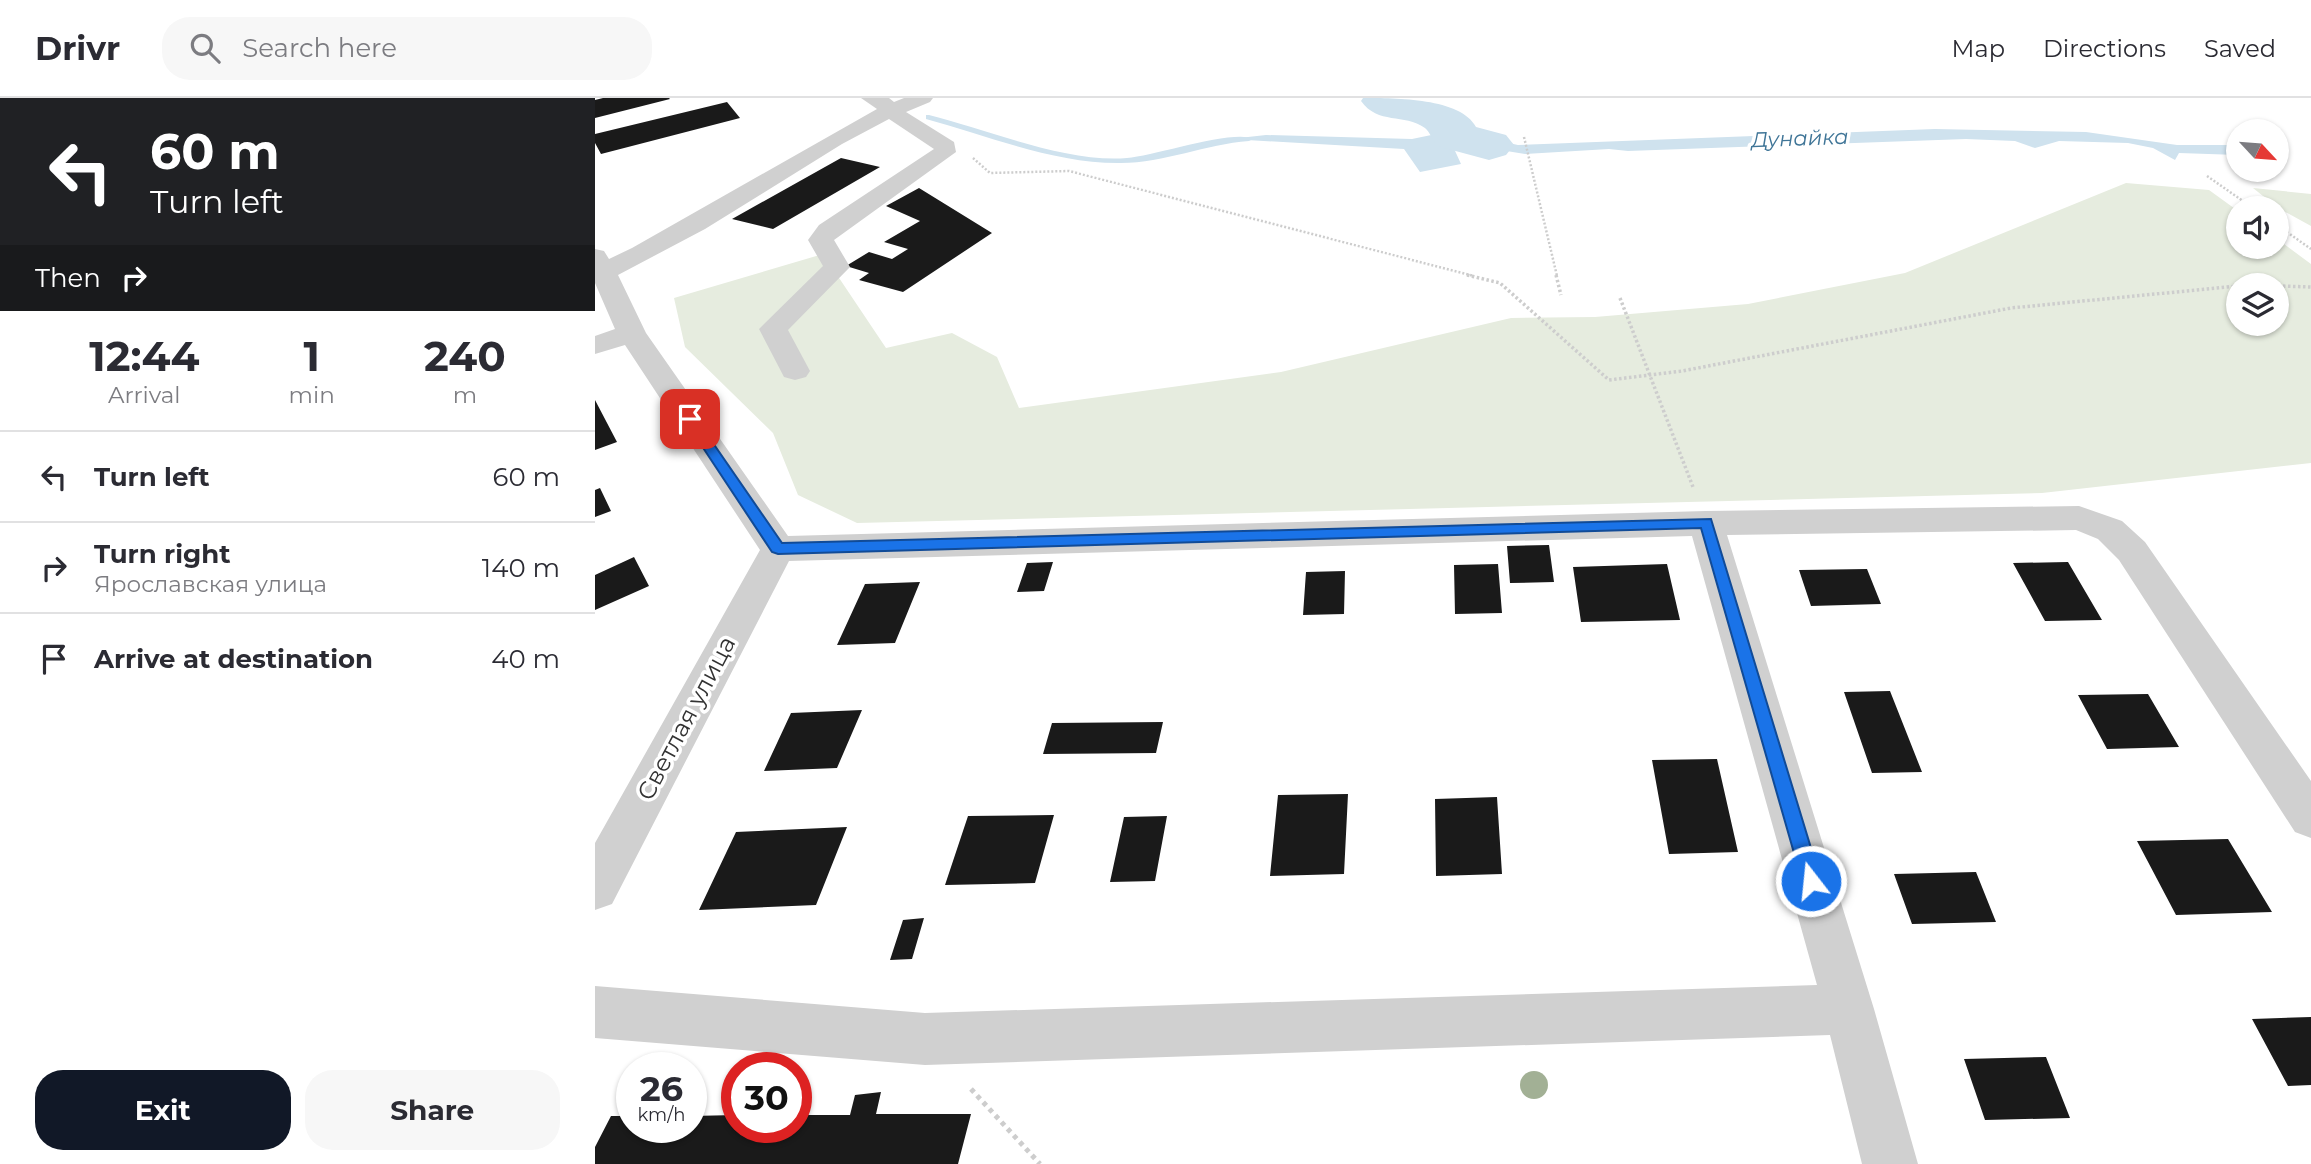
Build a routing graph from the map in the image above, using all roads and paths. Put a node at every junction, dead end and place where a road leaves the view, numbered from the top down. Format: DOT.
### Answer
graph roads {
  1 [pos="923,98"];
  2 [pos="880,104"];
  3 [pos="1524,137"];
  4 [pos="970,155"];
  5 [pos="2207,176"];
  6 [pos="2236,196"];
  7 [pos="2289,233"];
  8 [pos="2311,249"];
  9 [pos="599,264"];
  10 [pos="2289,286"];
  11 [pos="2226,287"];
  12 [pos="2311,287"];
  13 [pos="1561,295"];
  14 [pos="1620,298"];
  15 [pos="632,333"];
  16 [pos="595,345"];
  17 [pos="795,371"];
  18 [pos="1650,375"];
  19 [pos="1706,523"];
  20 [pos="778,549"];
  21 [pos="2311,818"];
  22 [pos="595,888"];
  23 [pos="1849,1009"];
  24 [pos="595,1012"];
  25 [pos="925,1039"];
  26 [pos="1040,1164"];
  27 [pos="1890,1164"];
  1 -- 2 [label="street"];
  2 -- 9 [label="street"];
  2 -- 17 [label="street"];
  3 -- 13 [label="path"];
  4 -- 18 [label="path"];
  5 -- 6 [label="path"];
  7 -- 8 [label="path"];
  9 -- 15 [label="street"];
  10 -- 12 [label="path"];
  11 -- 18 [label="path"];
  14 -- 18 [label="path"];
  15 -- 16 [label="street"];
  15 -- 20 [label="street"];
  18 -- 19 [label="path"];
  19 -- 20 [label="street"];
  19 -- 21 [label="street"];
  19 -- 23 [label="street"];
  20 -- 22 [label="street, Светлая улица"];
  23 -- 25 [label="street"];
  23 -- 27 [label="street"];
  24 -- 25 [label="street"];
  25 -- 26 [label="path"];
}
